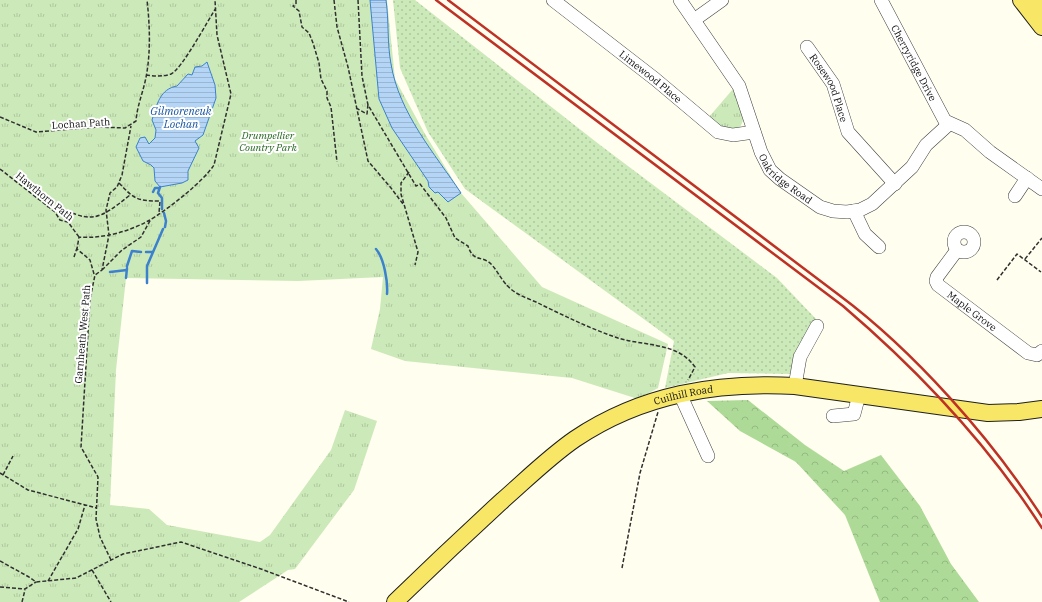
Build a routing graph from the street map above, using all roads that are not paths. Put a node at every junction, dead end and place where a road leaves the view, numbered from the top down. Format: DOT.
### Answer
graph roads {
  1 [pos="553,0"];
  2 [pos="680,0"];
  3 [pos="722,0"];
  4 [pos="881,0"];
  5 [pos="1021,0"];
  6 [pos="1036,0"];
  7 [pos="1042,8"];
  8 [pos="694,20"];
  9 [pos="1042,27"];
  10 [pos="808,48"];
  11 [pos="949,124"];
  12 [pos="754,132"];
  13 [pos="1027,178"];
  14 [pos="895,184"];
  15 [pos="1042,189"];
  16 [pos="1015,196"];
  17 [pos="854,211"];
  18 [pos="879,247"];
  19 [pos="957,250"];
  20 [pos="818,326"];
  21 [pos="1042,351"];
  22 [pos="795,386"];
  23 [pos="680,394"];
  24 [pos="858,395"];
  25 [pos="1042,409"];
  26 [pos="833,416"];
  27 [pos="708,456"];
  28 [pos="395,602"];
  1 -- 12 [label="street, Limewood Place"];
  2 -- 8 [label="street, Oakridge Road"];
  3 -- 8 [label="street"];
  4 -- 11 [label="street, Cherryridge Drive"];
  5 -- 9 [label="main road"];
  6 -- 7 [label="main road"];
  8 -- 12 [label="street, Oakridge Road"];
  10 -- 14 [label="street, Rosewood Place"];
  11 -- 13 [label="street"];
  11 -- 14 [label="street, Oakridge Road"];
  12 -- 17 [label="street, Oakridge Road"];
  13 -- 15 [label="street"];
  13 -- 16 [label="street"];
  14 -- 17 [label="street, Oakridge Road"];
  17 -- 18 [label="street"];
  19 -- 21 [label="street, Maple Grove"];
  20 -- 22 [label="street"];
  22 -- 23 [label="main road, Cuilhill Road"];
  22 -- 24 [label="main road, Cuilhill Road"];
  23 -- 27 [label="street"];
  23 -- 28 [label="main road, Cuilhill Road"];
  24 -- 25 [label="main road, Cuilhill Road"];
  24 -- 26 [label="street"];
}
